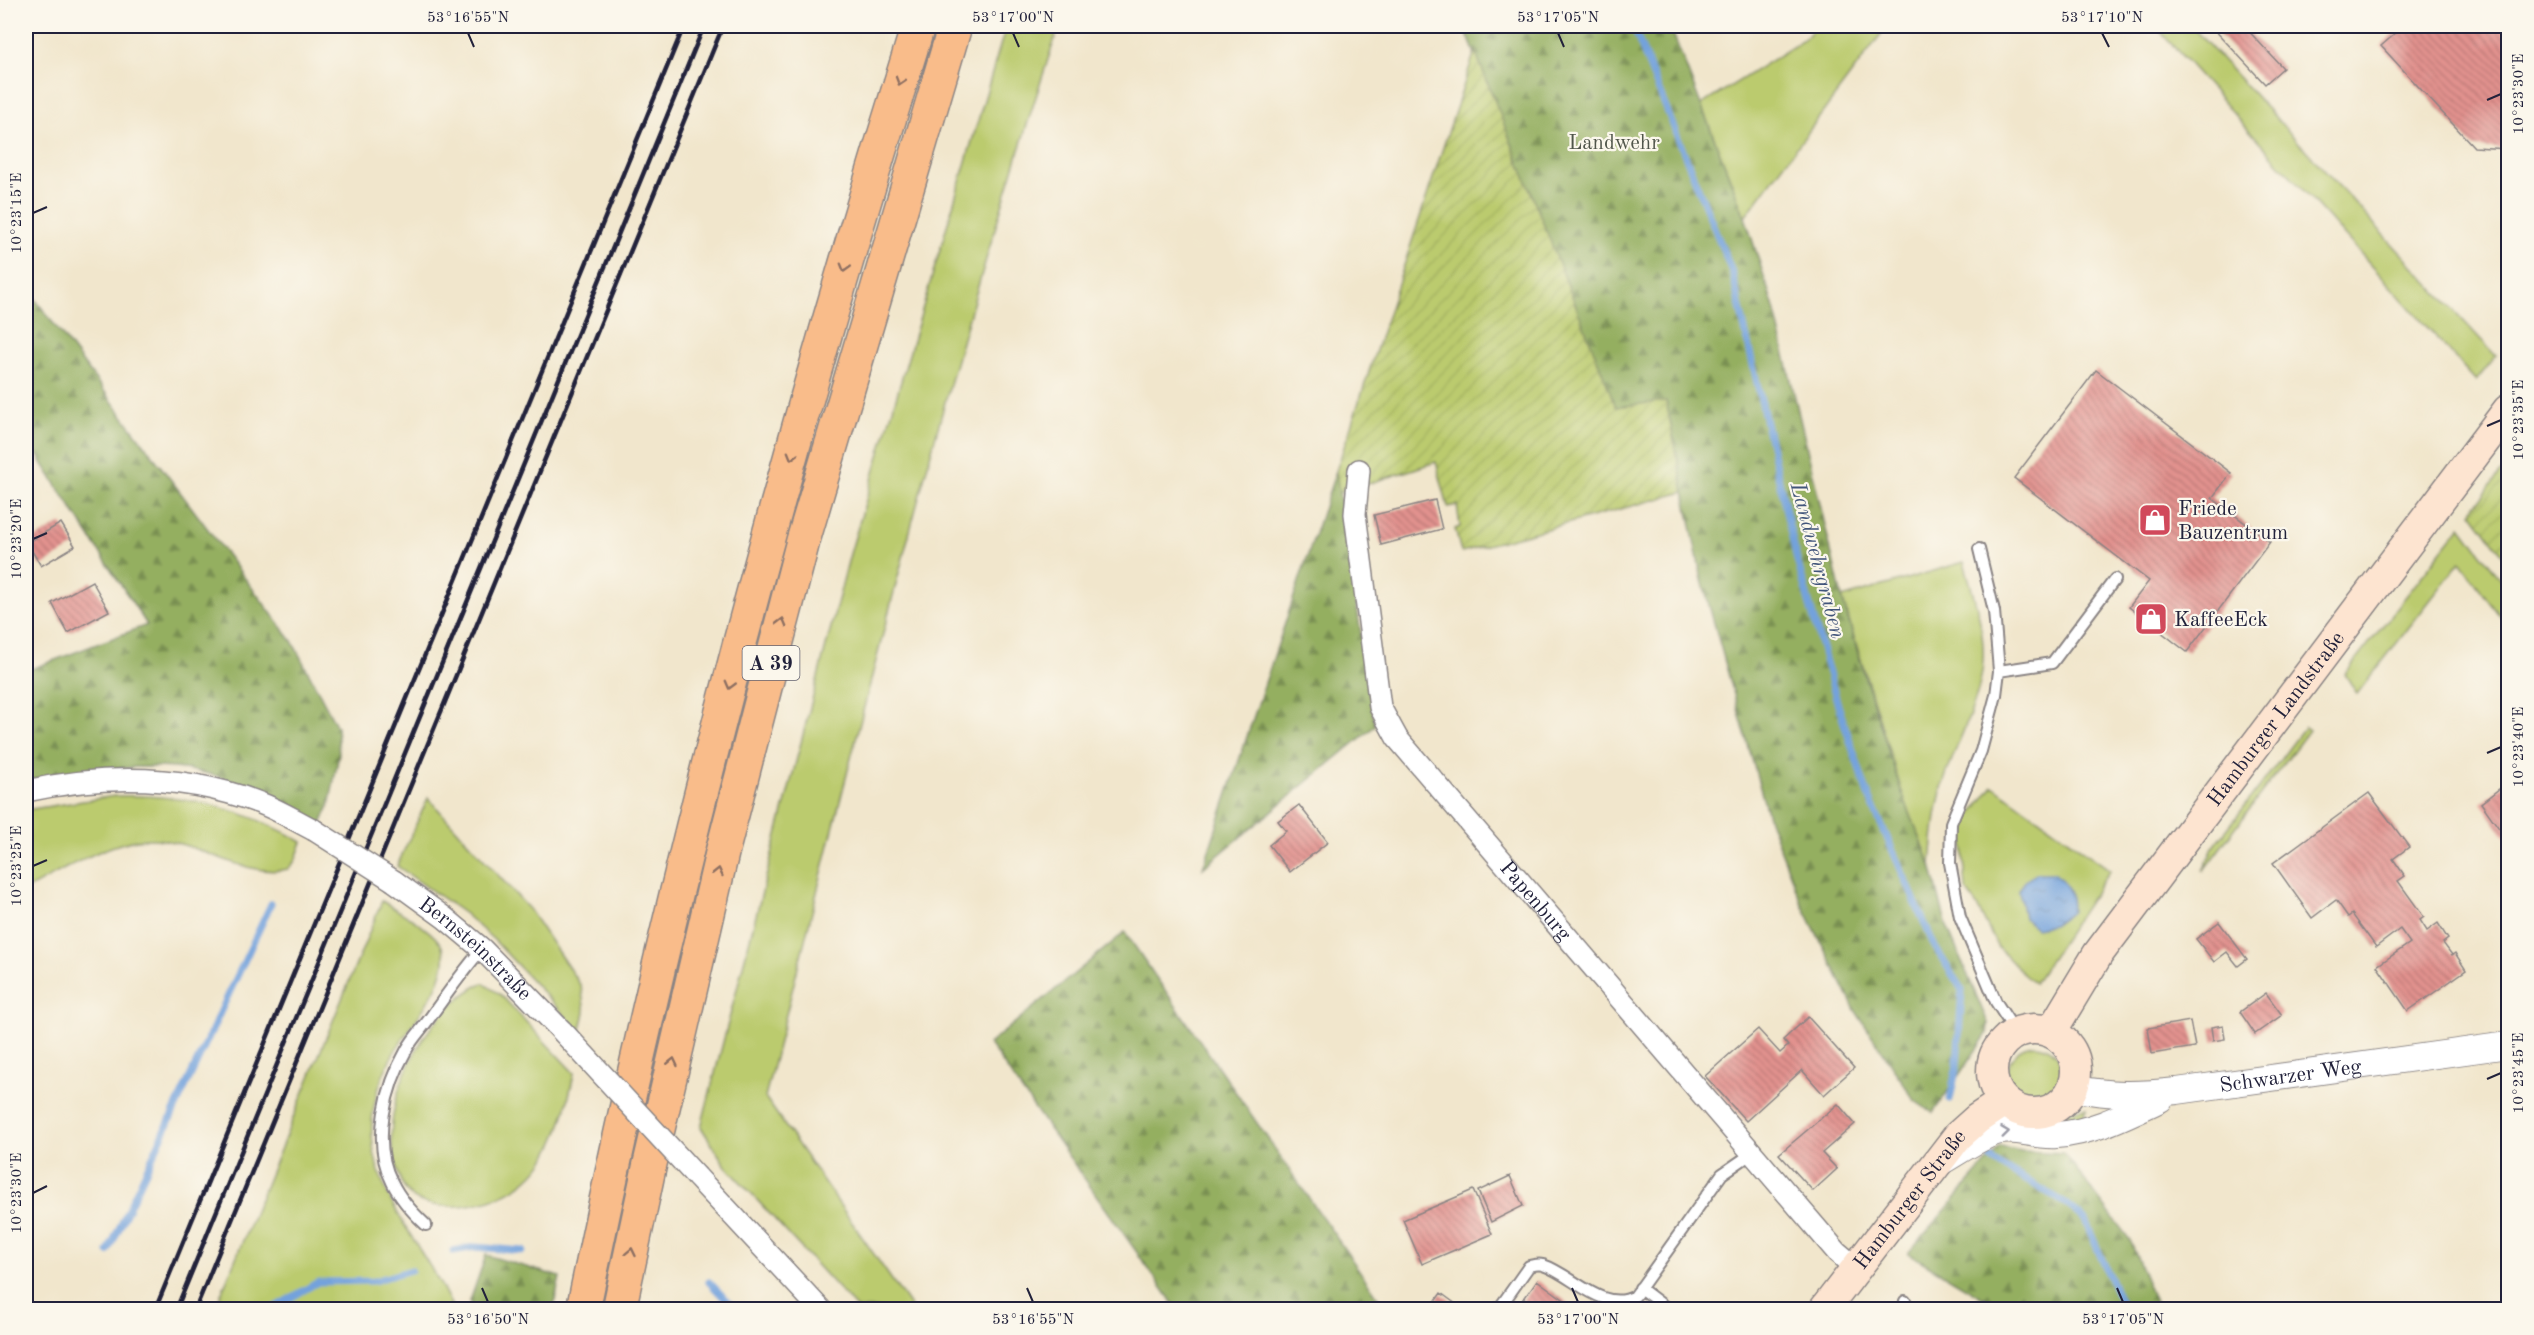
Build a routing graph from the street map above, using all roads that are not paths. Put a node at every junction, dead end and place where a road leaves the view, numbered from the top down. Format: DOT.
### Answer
graph roads {
  1 [pos="918,26"];
  2 [pos="955,26"];
  3 [pos="2508,410"];
  4 [pos="1359,470"];
  5 [pos="1979,549"];
  6 [pos="2115,579"];
  7 [pos="1999,671"];
  8 [pos="26,791"];
  9 [pos="482,949"];
  10 [pos="2051,1032"];
  11 [pos="2013,1034"];
  12 [pos="2508,1045"];
  13 [pos="2073,1088"];
  14 [pos="2177,1091"];
  15 [pos="2004,1101"];
  16 [pos="1754,1152"];
  17 [pos="1934,1166"];
  18 [pos="426,1225"];
  19 [pos="1856,1268"];
  20 [pos="1640,1288"];
  21 [pos="584,1310"];
  22 [pos="619,1310"];
  23 [pos="821,1310"];
  24 [pos="1498,1310"];
  25 [pos="1669,1310"];
  26 [pos="1824,1310"];
  1 -- 21 [label="highway, A 39, one-way"];
  22 -- 2 [label="highway, A 39, one-way"];
  3 -- 10 [label="main road, Hamburger Landstraße"];
  4 -- 16 [label="street, Papenburg"];
  5 -- 7 [label="lane"];
  6 -- 7 [label="lane"];
  7 -- 11 [label="lane"];
  8 -- 9 [label="street, Bernsteinstraße, bridge"];
  9 -- 18 [label="lane"];
  9 -- 23 [label="street, Bernsteinstraße, bridge"];
  10 -- 11 [label="main road"];
  10 -- 13 [label="main road"];
  11 -- 15 [label="main road"];
  12 -- 14 [label="street, Schwarzer Weg"];
  13 -- 14 [label="street, Schwarzer Weg"];
  13 -- 15 [label="main road"];
  17 -- 14 [label="street, one-way"];
  15 -- 17 [label="main road, Hamburger Straße"];
  16 -- 19 [label="street, Papenburg"];
  16 -- 20 [label="lane"];
  17 -- 19 [label="main road, Hamburger Straße"];
  19 -- 26 [label="main road, Hamburger Straße"];
  20 -- 24 [label="lane"];
  20 -- 25 [label="lane"];
}
